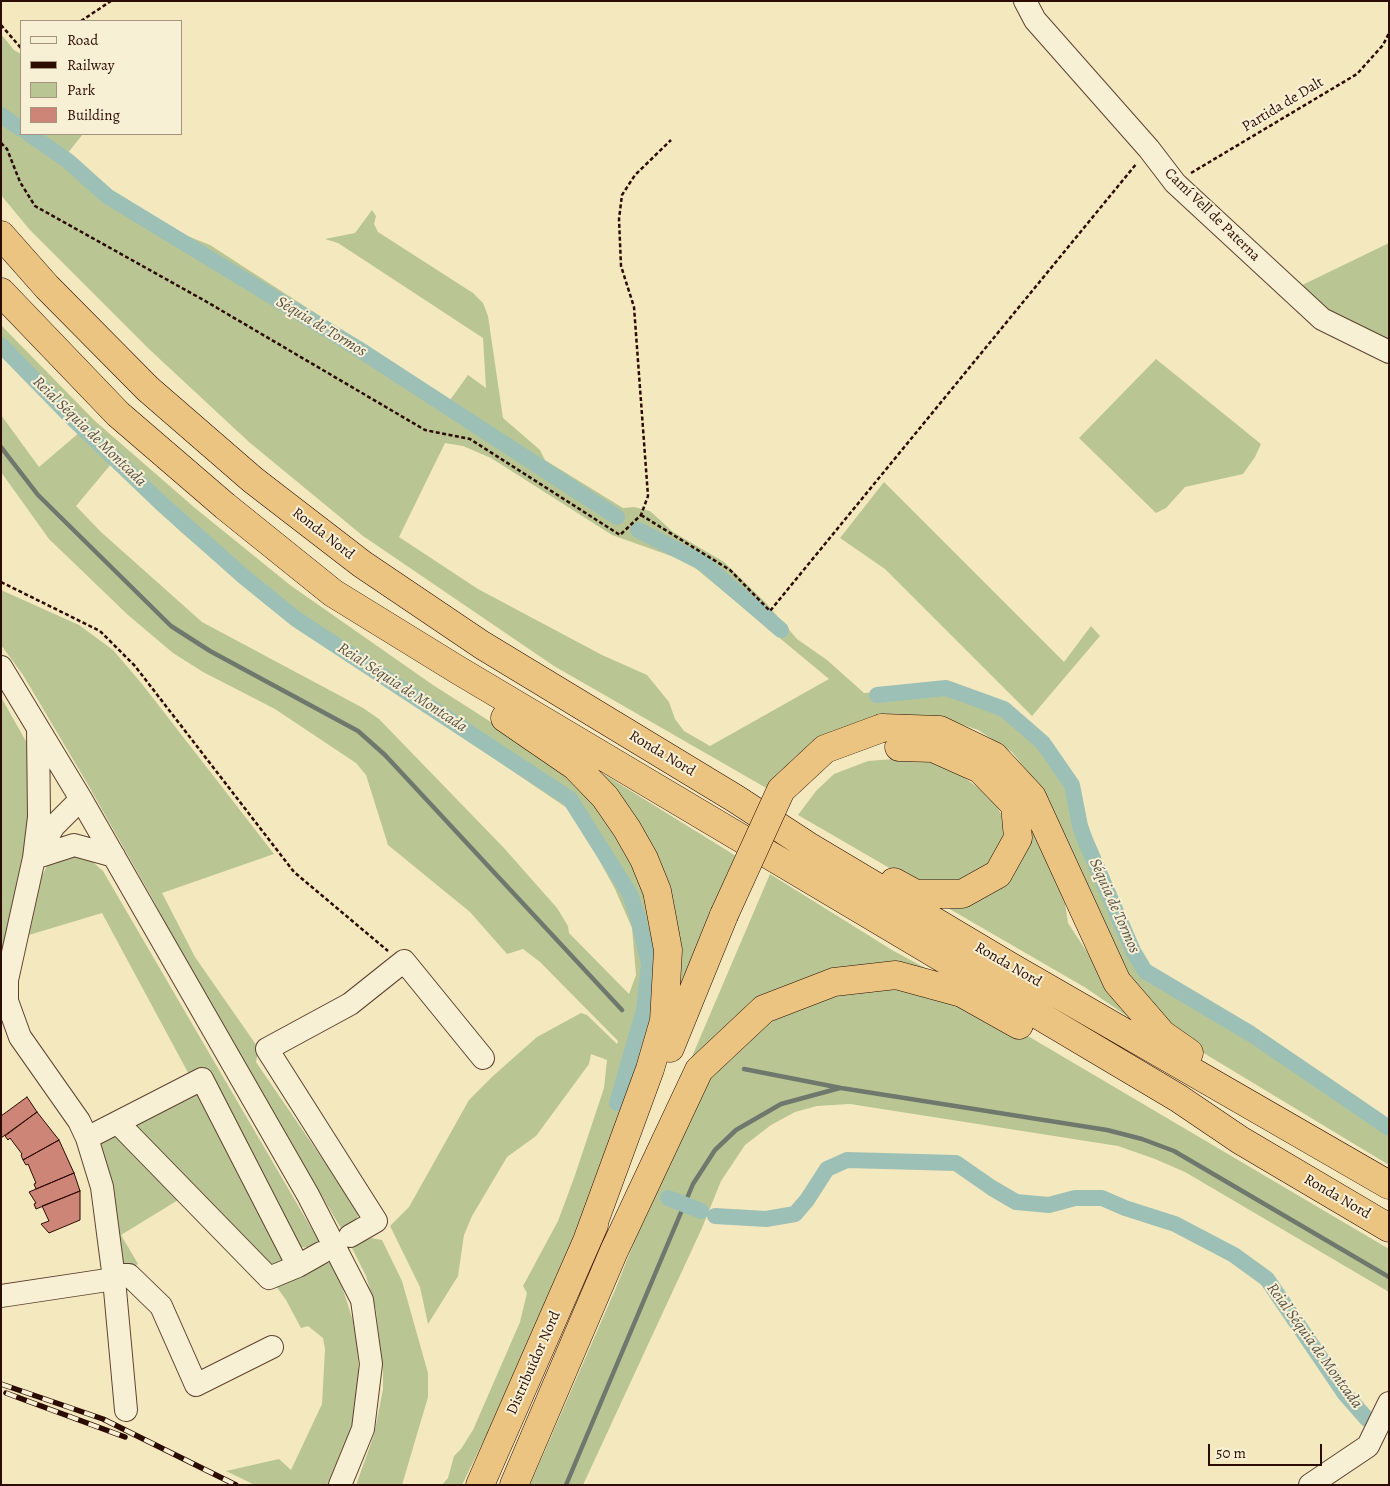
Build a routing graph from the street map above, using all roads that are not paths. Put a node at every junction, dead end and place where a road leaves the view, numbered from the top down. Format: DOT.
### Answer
graph roads {
  1 [pos="1025,1"];
  2 [pos="1,235"];
  3 [pos="1,292"];
  4 [pos="1389,352"];
  5 [pos="333,593"];
  6 [pos="1,667"];
  7 [pos="38,728"];
  8 [pos="885,737"];
  9 [pos="81,799"];
  10 [pos="736,799"];
  11 [pos="39,817"];
  12 [pos="114,856"];
  13 [pos="34,858"];
  14 [pos="732,916"];
  15 [pos="4,1001"];
  16 [pos="483,1058"];
  17 [pos="118,1123"];
  18 [pos="86,1138"];
  19 [pos="1240,1140"];
  20 [pos="1316,1143"];
  21 [pos="1389,1186"];
  22 [pos="1389,1228"];
  23 [pos="350,1236"];
  24 [pos="587,1241"];
  25 [pos="614,1251"];
  26 [pos="322,1253"];
  27 [pos="298,1266"];
  28 [pos="114,1277"];
  29 [pos="1,1296"];
  30 [pos="272,1347"];
  31 [pos="126,1410"];
  32 [pos="1386,1415"];
  33 [pos="340,1485"];
  34 [pos="480,1485"];
  35 [pos="514,1485"];
  36 [pos="1310,1485"];
  1 -- 4 [label="street, Camí Vell de Paterna"];
  2 -- 10 [label="highway, Ronda Nord"];
  3 -- 5 [label="highway, Ronda Nord"];
  5 -- 19 [label="highway, Ronda Nord"];
  5 -- 24 [label="highway"];
  6 -- 7 [label="street"];
  7 -- 9 [label="street"];
  7 -- 11 [label="street"];
  8 -- 10 [label="highway"];
  8 -- 14 [label="highway"];
  8 -- 20 [label="highway"];
  9 -- 11 [label="street"];
  9 -- 12 [label="street"];
  9 -- 13 [label="street"];
  10 -- 20 [label="highway, Ronda Nord"];
  11 -- 13 [label="street"];
  12 -- 13 [label="street"];
  12 -- 33 [label="street"];
  13 -- 15 [label="street"];
  14 -- 24 [label="highway"];
  14 -- 25 [label="highway"];
  15 -- 18 [label="street"];
  16 -- 23 [label="street"];
  17 -- 18 [label="street"];
  17 -- 27 [label="street"];
  17 -- 27 [label="street"];
  18 -- 28 [label="street"];
  19 -- 22 [label="highway, Ronda Nord"];
  19 -- 25 [label="highway"];
  20 -- 21 [label="highway, Ronda Nord"];
  24 -- 34 [label="highway, Distribuïdor Nord"];
  25 -- 35 [label="highway, Distribuïdor Nord"];
  26 -- 27 [label="street"];
  28 -- 29 [label="street"];
  28 -- 30 [label="street"];
  28 -- 31 [label="street"];
  32 -- 36 [label="street"];
}
